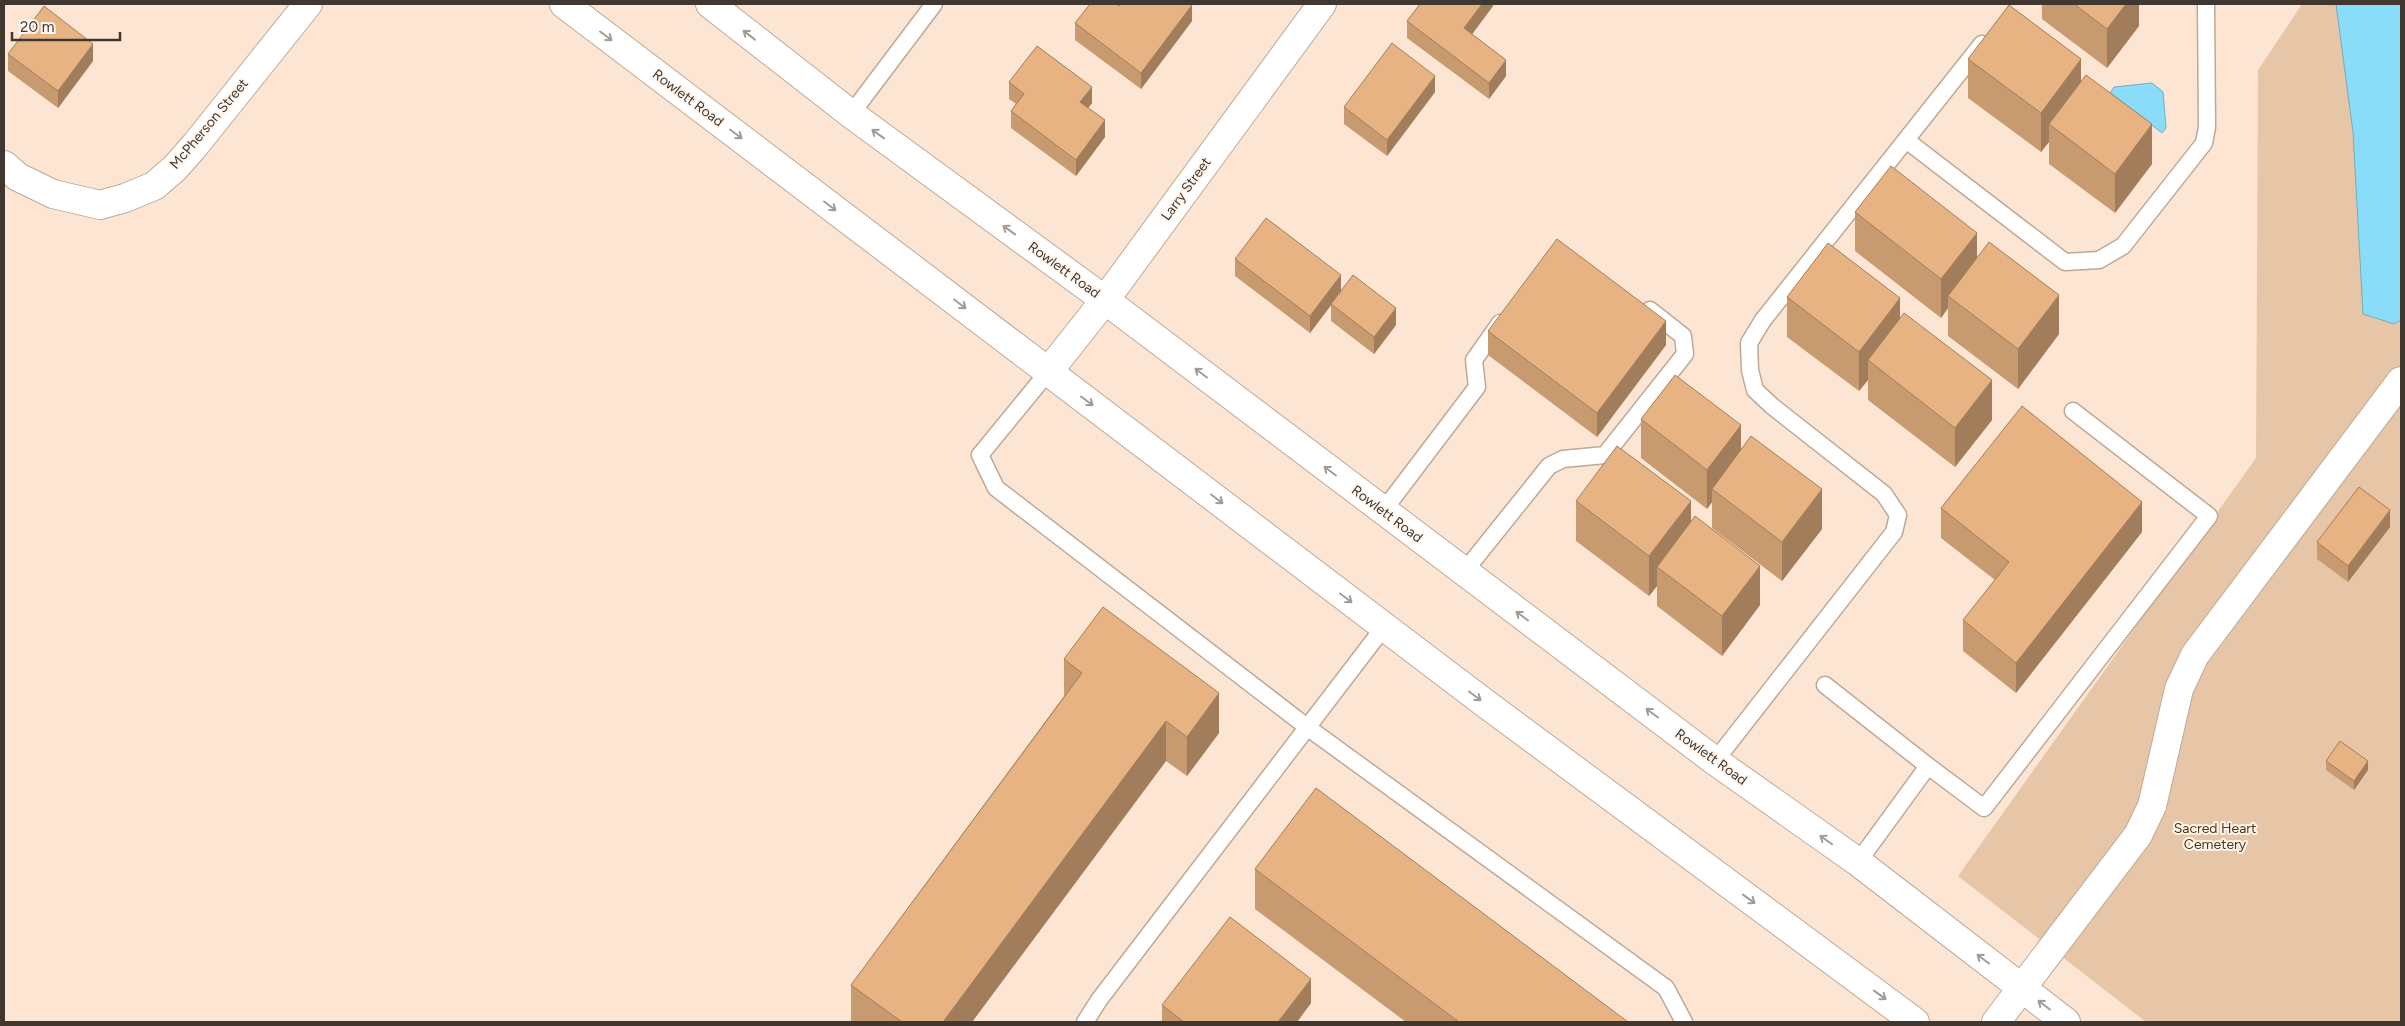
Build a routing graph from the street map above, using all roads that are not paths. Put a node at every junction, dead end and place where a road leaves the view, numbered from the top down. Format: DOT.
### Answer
graph roads {
  1 [pos="308,4"];
  2 [pos="710,4"];
  3 [pos="934,4"];
  4 [pos="1322,4"];
  5 [pos="2206,4"];
  6 [pos="567,5"];
  7 [pos="1990,34"];
  8 [pos="851,114"];
  9 [pos="1906,140"];
  10 [pos="4,165"];
  11 [pos="1105,300"];
  12 [pos="1636,300"];
  13 [pos="1509,311"];
  14 [pos="1048,372"];
  15 [pos="2401,382"];
  16 [pos="2073,411"];
  17 [pos="1383,511"];
  18 [pos="1464,572"];
  19 [pos="1384,627"];
  20 [pos="1825,685"];
  21 [pos="1306,727"];
  22 [pos="1715,761"];
  23 [pos="1928,766"];
  24 [pos="1858,862"];
  25 [pos="2022,989"];
  26 [pos="1085,1022"];
  27 [pos="1684,1022"];
  28 [pos="1915,1022"];
  29 [pos="1996,1022"];
  30 [pos="2066,1022"];
  1 -- 10 [label="main road, McPherson Street"];
  8 -- 2 [label="main road, Rowlett Road, one-way"];
  3 -- 8 [label="lane"];
  4 -- 11 [label="main road, Larry Street"];
  5 -- 9 [label="lane"];
  6 -- 14 [label="main road, Rowlett Road, one-way"];
  7 -- 9 [label="lane"];
  11 -- 8 [label="main road, Rowlett Road, one-way"];
  9 -- 22 [label="lane"];
  11 -- 14 [label="main road, Larry Street"];
  17 -- 11 [label="main road, Rowlett Road, one-way"];
  12 -- 18 [label="lane"];
  13 -- 17 [label="lane"];
  14 -- 19 [label="main road, Rowlett Road, one-way"];
  14 -- 21 [label="lane"];
  15 -- 25 [label="main road"];
  16 -- 23 [label="lane"];
  17 -- 18 [label="main road, Rowlett Road"];
  22 -- 18 [label="main road, Rowlett Road, one-way"];
  19 -- 21 [label="lane"];
  19 -- 28 [label="main road, Rowlett Road, one-way"];
  20 -- 23 [label="lane"];
  21 -- 26 [label="lane"];
  21 -- 27 [label="lane"];
  24 -- 22 [label="main road, Rowlett Road, one-way"];
  23 -- 24 [label="lane"];
  25 -- 24 [label="main road, Rowlett Road, one-way"];
  25 -- 29 [label="main road"];
  30 -- 25 [label="main road, Rowlett Road, one-way"];
}
